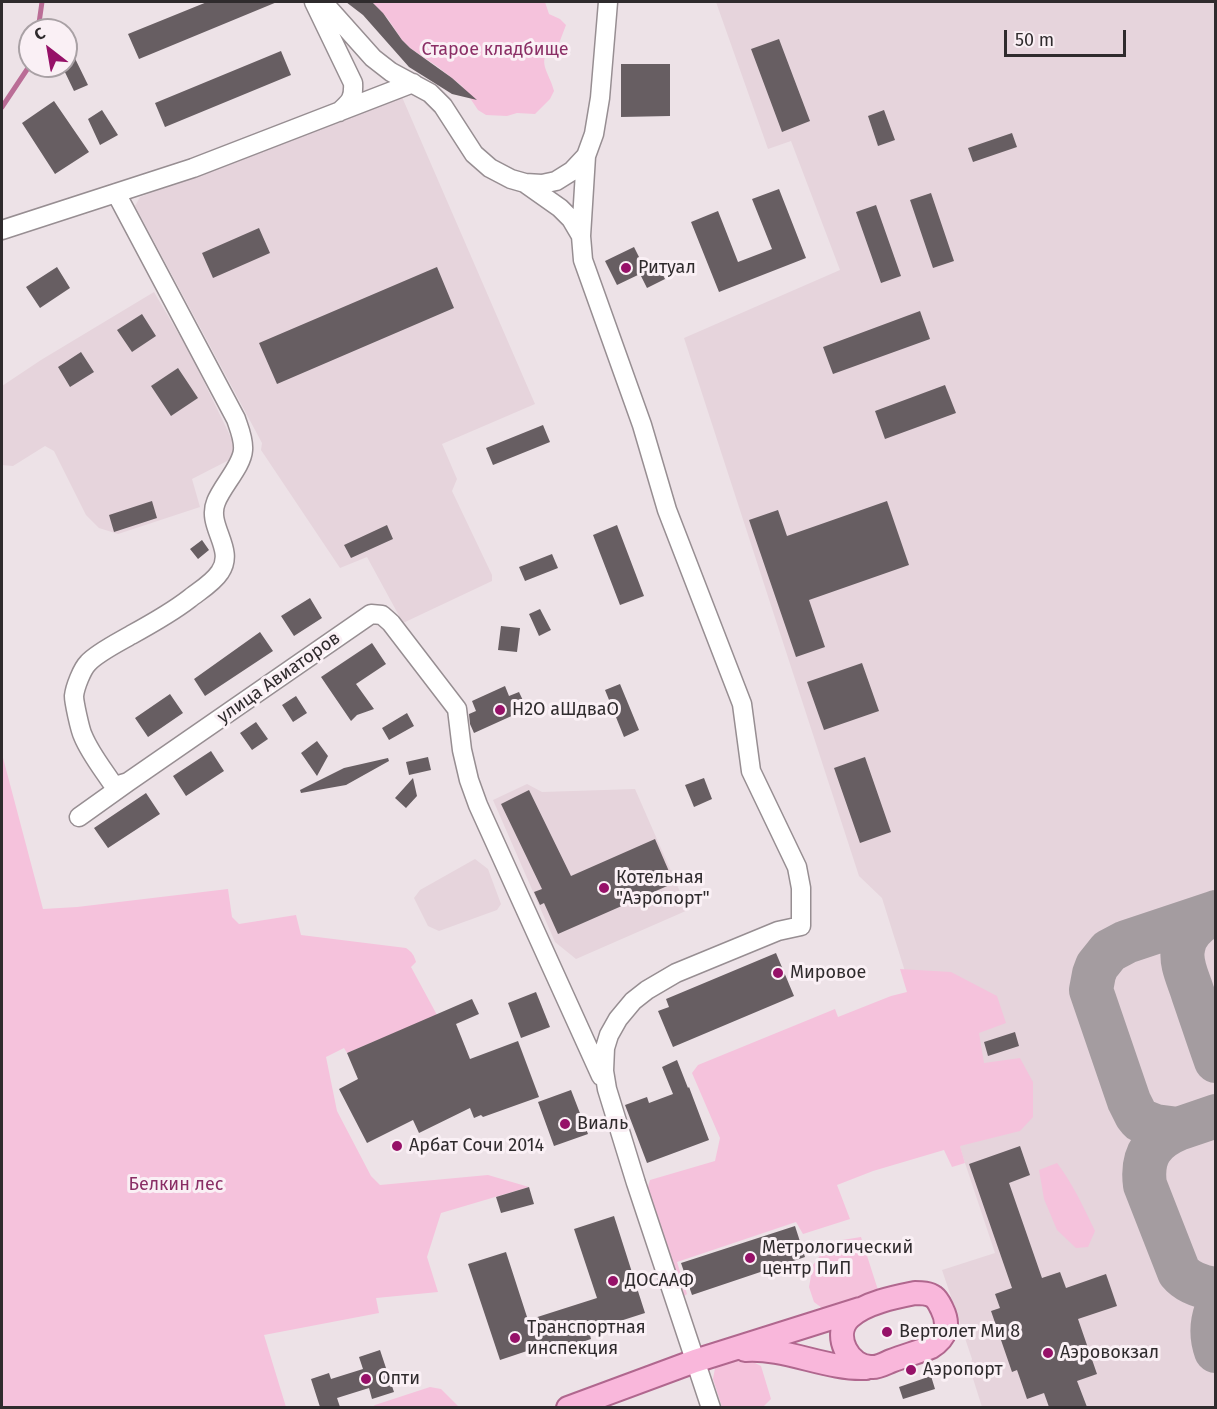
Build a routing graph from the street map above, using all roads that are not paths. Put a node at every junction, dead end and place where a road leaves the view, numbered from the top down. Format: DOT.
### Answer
graph roads {
  1 [pos="314,2"];
  2 [pos="323,2"];
  3 [pos="608,2"];
  4 [pos="413,83"];
  5 [pos="338,113"];
  6 [pos="586,156"];
  7 [pos="525,183"];
  8 [pos="116,193"];
  9 [pos="2,230"];
  10 [pos="581,236"];
  11 [pos="128,782"];
  12 [pos="79,817"];
  13 [pos="607,1089"];
  14 [pos="860,1309"];
  15 [pos="726,1351"];
  16 [pos="696,1361"];
  17 [pos="873,1367"];
  18 [pos="568,1407"];
  19 [pos="711,1407"];
  1 -- 5 [label="street"];
  2 -- 4 [label="street"];
  3 -- 6 [label="street"];
  4 -- 5 [label="street"];
  4 -- 7 [label="street"];
  5 -- 8 [label="street"];
  6 -- 7 [label="street"];
  6 -- 10 [label="street"];
  7 -- 10 [label="street"];
  8 -- 9 [label="street"];
  8 -- 11 [label="street"];
  10 -- 13 [label="street"];
  11 -- 12 [label="street, улица Авиаторов"];
  11 -- 13 [label="street, улица Авиаторов"];
  13 -- 16 [label="street"];
  14 -- 15 [label="main road"];
  14 -- 17 [label="main road"];
  14 -- 17 [label="main road"];
  15 -- 16 [label="main road"];
  15 -- 17 [label="main road"];
  16 -- 18 [label="main road"];
  16 -- 19 [label="street"];
}
